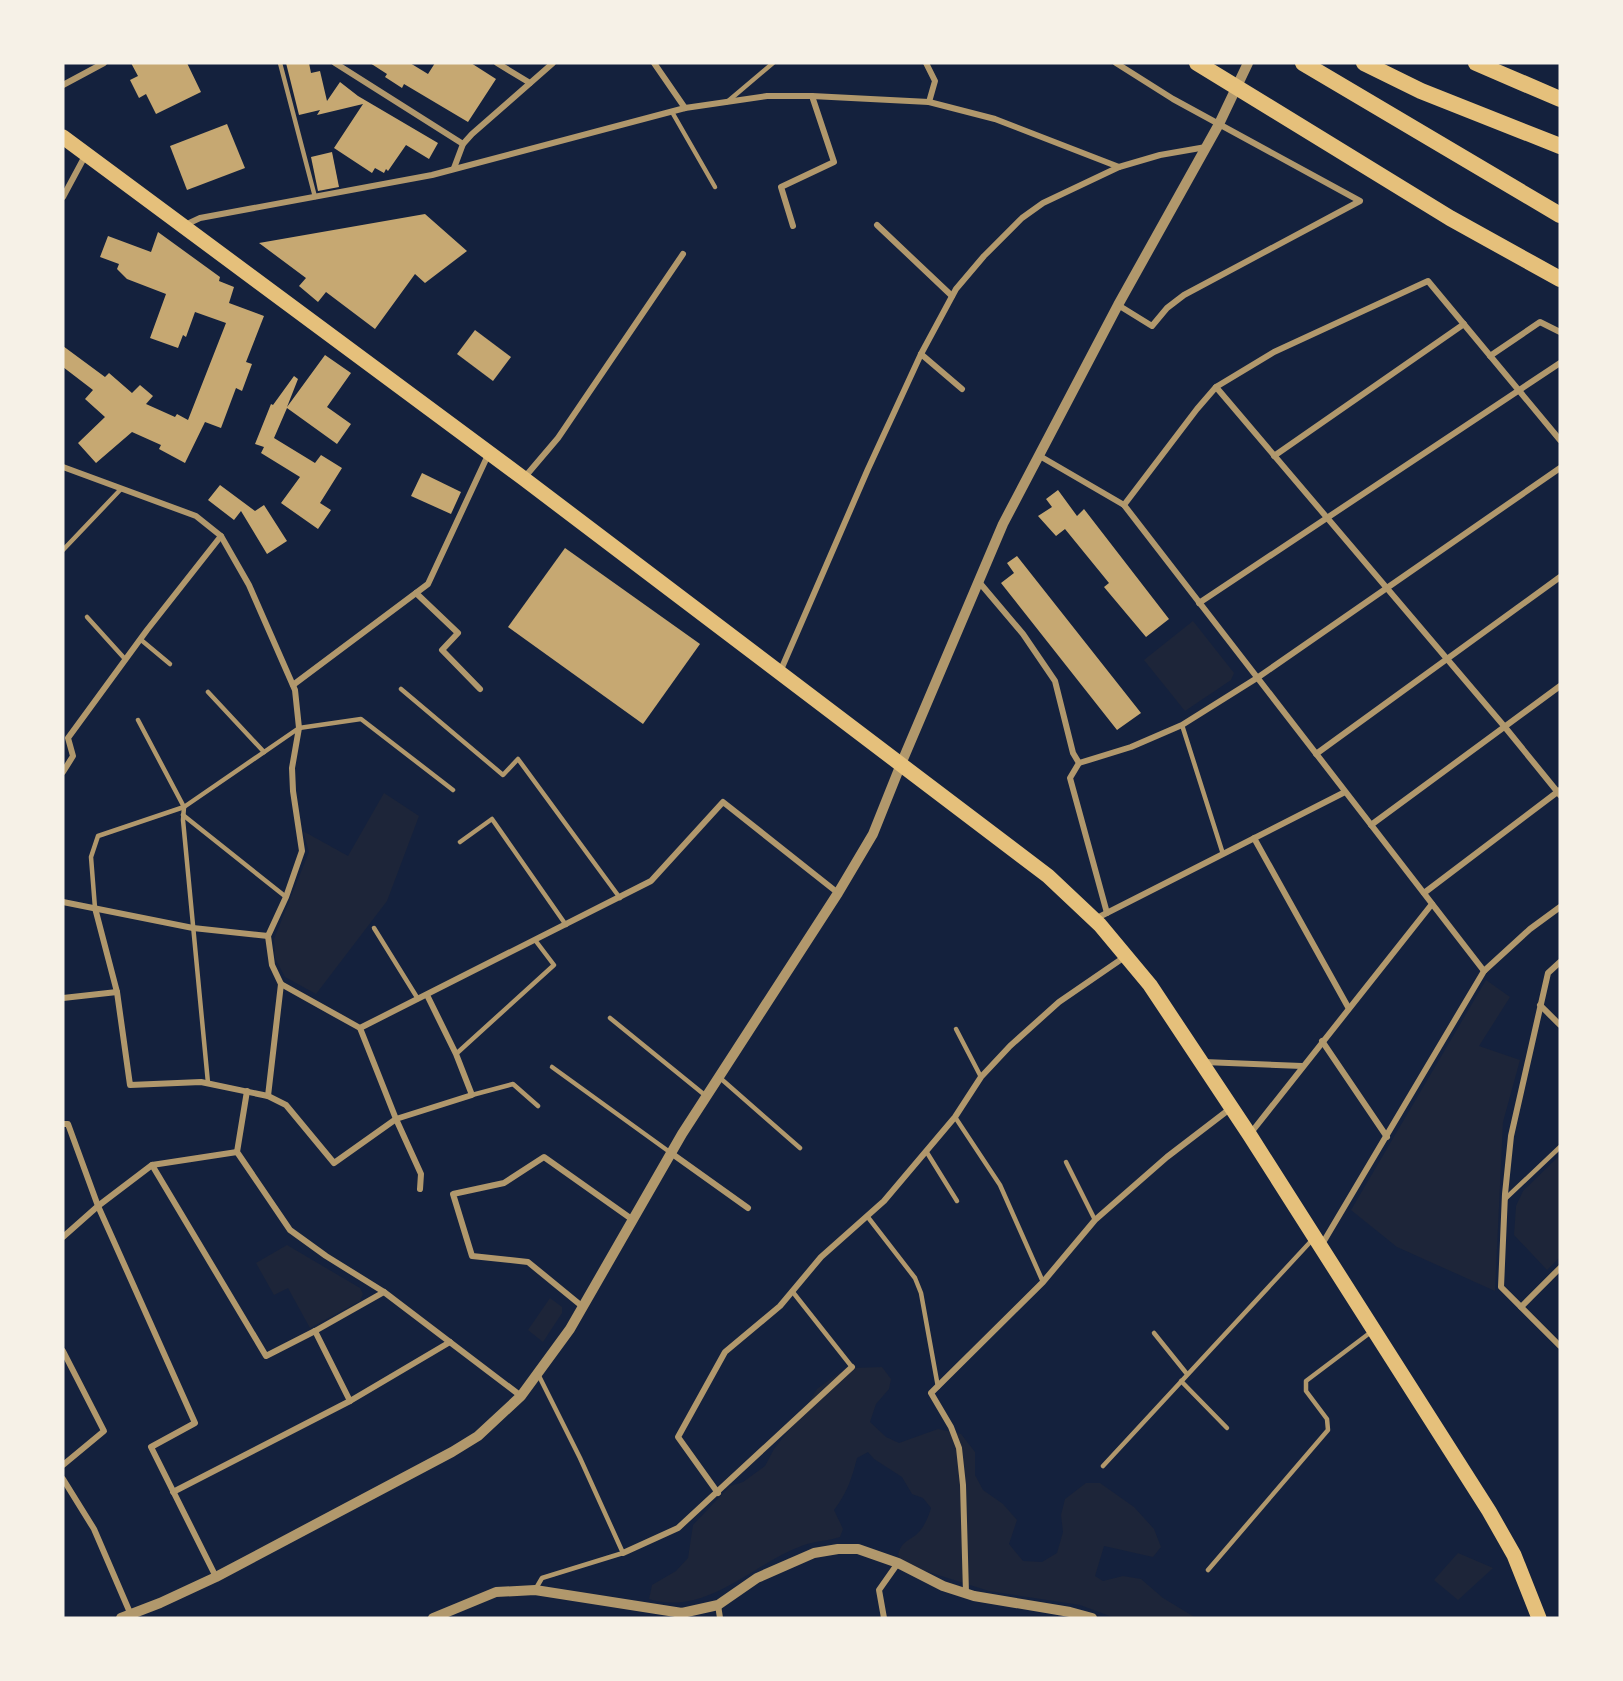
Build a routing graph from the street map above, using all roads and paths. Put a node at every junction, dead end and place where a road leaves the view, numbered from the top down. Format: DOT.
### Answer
graph roads {
  1 [pos="104,63"];
  2 [pos="280,63"];
  3 [pos="335,63"];
  4 [pos="497,63"];
  5 [pos="553,63"];
  6 [pos="654,63"];
  7 [pos="773,63"];
  8 [pos="926,63"];
  9 [pos="1116,63"];
  10 [pos="1197,63"];
  11 [pos="1248,63"];
  12 [pos="1303,63"];
  13 [pos="1364,63"];
  14 [pos="1476,63"];
  15 [pos="530,83"];
  16 [pos="63,85"];
  17 [pos="812,96"];
  18 [pos="1560,99"];
  19 [pos="727,102"];
  20 [pos="929,102"];
  21 [pos="685,108"];
  22 [pos="672,112"];
  23 [pos="1219,124"];
  24 [pos="63,137"];
  25 [pos="463,144"];
  26 [pos="1560,146"];
  27 [pos="1206,147"];
  28 [pos="86,154"];
  29 [pos="1119,167"];
  30 [pos="454,168"];
  31 [pos="715,187"];
  32 [pos="63,197"];
  33 [pos="315,197"];
  34 [pos="1560,215"];
  35 [pos="876,225"];
  36 [pos="182,226"];
  37 [pos="793,226"];
  38 [pos="683,254"];
  39 [pos="1560,279"];
  40 [pos="952,296"];
  41 [pos="1118,305"];
  42 [pos="1464,324"];
  43 [pos="1560,332"];
  44 [pos="921,354"];
  45 [pos="1490,356"];
  46 [pos="1560,363"];
  47 [pos="1216,387"];
  48 [pos="962,389"];
  49 [pos="1519,390"];
  50 [pos="1560,440"];
  51 [pos="489,453"];
  52 [pos="1037,455"];
  53 [pos="1274,456"];
  54 [pos="63,467"];
  55 [pos="1560,468"];
  56 [pos="523,478"];
  57 [pos="121,489"];
  58 [pos="1124,505"];
  59 [pos="1326,518"];
  60 [pos="221,536"];
  61 [pos="63,550"];
  62 [pos="1560,577"];
  63 [pos="977,580"];
  64 [pos="1386,589"];
  65 [pos="416,593"];
  66 [pos="1199,603"];
  67 [pos="87,617"];
  68 [pos="140,639"];
  69 [pos="125,659"];
  70 [pos="1446,660"];
  71 [pos="170,664"];
  72 [pos="780,672"];
  73 [pos="1257,678"];
  74 [pos="293,685"];
  75 [pos="1560,686"];
  76 [pos="480,689"];
  77 [pos="401,690"];
  78 [pos="208,692"];
  79 [pos="138,720"];
  80 [pos="1182,725"];
  81 [pos="1504,726"];
  82 [pos="299,728"];
  83 [pos="264,752"];
  84 [pos="1316,754"];
  85 [pos="1079,763"];
  86 [pos="901,764"];
  87 [pos="63,772"];
  88 [pos="453,790"];
  89 [pos="1345,792"];
  90 [pos="1559,792"];
  91 [pos="184,807"];
  92 [pos="183,816"];
  93 [pos="1371,825"];
  94 [pos="1254,838"];
  95 [pos="460,842"];
  96 [pos="1222,854"];
  97 [pos="838,893"];
  98 [pos="1424,893"];
  99 [pos="286,897"];
  100 [pos="620,898"];
  101 [pos="63,902"];
  102 [pos="1432,903"];
  103 [pos="1560,907"];
  104 [pos="95,908"];
  105 [pos="1101,916"];
  106 [pos="566,925"];
  107 [pos="193,928"];
  108 [pos="374,928"];
  109 [pos="268,936"];
  110 [pos="535,940"];
  111 [pos="1126,956"];
  112 [pos="1560,962"];
  113 [pos="1484,971"];
  114 [pos="281,984"];
  115 [pos="117,992"];
  116 [pos="427,995"];
  117 [pos="63,998"];
  118 [pos="418,999"];
  119 [pos="1540,1005"];
  120 [pos="1348,1007"];
  121 [pos="610,1018"];
  122 [pos="1560,1025"];
  123 [pos="360,1028"];
  124 [pos="956,1029"];
  125 [pos="1322,1041"];
  126 [pos="456,1054"];
  127 [pos="1201,1062"];
  128 [pos="552,1066"];
  129 [pos="1302,1066"];
  130 [pos="719,1077"];
  131 [pos="981,1077"];
  132 [pos="208,1083"];
  133 [pos="247,1091"];
  134 [pos="472,1095"];
  135 [pos="268,1096"];
  136 [pos="706,1096"];
  137 [pos="538,1106"];
  138 [pos="1231,1107"];
  139 [pos="955,1117"];
  140 [pos="396,1119"];
  141 [pos="63,1124"];
  142 [pos="1249,1134"];
  143 [pos="1387,1137"];
  144 [pos="1560,1147"];
  145 [pos="800,1148"];
  146 [pos="926,1151"];
  147 [pos="237,1152"];
  148 [pos="671,1153"];
  149 [pos="1066,1162"];
  150 [pos="152,1165"];
  151 [pos="420,1189"];
  152 [pos="1505,1199"];
  153 [pos="957,1201"];
  154 [pos="98,1206"];
  155 [pos="748,1208"];
  156 [pos="867,1216"];
  157 [pos="633,1220"];
  158 [pos="1095,1220"];
  159 [pos="63,1237"];
  160 [pos="1317,1242"];
  161 [pos="1560,1268"];
  162 [pos="1042,1282"];
  163 [pos="792,1291"];
  164 [pos="384,1292"];
  165 [pos="583,1307"];
  166 [pos="1521,1307"];
  167 [pos="1375,1330"];
  168 [pos="315,1332"];
  169 [pos="1154,1333"];
  170 [pos="450,1342"];
  171 [pos="1560,1346"];
  172 [pos="63,1351"];
  173 [pos="852,1367"];
  174 [pos="538,1374"];
  175 [pos="1187,1374"];
  176 [pos="1181,1381"];
  177 [pos="938,1386"];
  178 [pos="521,1396"];
  179 [pos="350,1401"];
  180 [pos="1227,1428"];
  181 [pos="63,1465"];
  182 [pos="1103,1466"];
  183 [pos="63,1479"];
  184 [pos="173,1492"];
  185 [pos="718,1493"];
  186 [pos="623,1554"];
  187 [pos="898,1563"];
  188 [pos="1208,1570"];
  189 [pos="216,1577"];
  190 [pos="535,1590"];
  191 [pos="966,1593"];
  192 [pos="718,1605"];
  193 [pos="126,1617"];
  194 [pos="432,1618"];
  195 [pos="720,1618"];
  196 [pos="884,1618"];
  197 [pos="1092,1618"];
  198 [pos="1539,1618"];
  1 -- 16 [label="street"];
  2 -- 33 [label="lane"];
  3 -- 25 [label="street"];
  4 -- 15 [label="street"];
  5 -- 15 [label="street"];
  6 -- 21 [label="street"];
  7 -- 19 [label="lane"];
  8 -- 20 [label="street"];
  9 -- 23 [label="street"];
  10 -- 39 [label="highway"];
  11 -- 23 [label="street"];
  12 -- 34 [label="highway"];
  13 -- 26 [label="highway"];
  14 -- 18 [label="highway"];
  15 -- 25 [label="street"];
  17 -- 19 [label="street"];
  17 -- 20 [label="street"];
  17 -- 37 [label="street"];
  19 -- 21 [label="street"];
  20 -- 29 [label="street"];
  21 -- 22 [label="street"];
  22 -- 30 [label="street"];
  22 -- 31 [label="lane"];
  23 -- 27 [label="street"];
  23 -- 41 [label="street"];
  24 -- 28 [label="main road"];
  25 -- 30 [label="street"];
  27 -- 29 [label="street"];
  27 -- 41 [label="street"];
  28 -- 32 [label="street"];
  28 -- 36 [label="main road"];
  29 -- 40 [label="street"];
  30 -- 33 [label="street"];
  33 -- 36 [label="street"];
  35 -- 40 [label="street"];
  36 -- 51 [label="main road"];
  38 -- 56 [label="street"];
  40 -- 44 [label="street"];
  41 -- 52 [label="street"];
  42 -- 45 [label="street"];
  42 -- 47 [label="street"];
  42 -- 53 [label="street"];
  43 -- 45 [label="street"];
  44 -- 48 [label="street"];
  44 -- 72 [label="street"];
  45 -- 49 [label="street"];
  46 -- 49 [label="street"];
  47 -- 53 [label="street"];
  47 -- 58 [label="street"];
  49 -- 50 [label="street"];
  49 -- 59 [label="street"];
  51 -- 56 [label="main road"];
  51 -- 65 [label="street"];
  52 -- 58 [label="street"];
  52 -- 63 [label="street"];
  53 -- 59 [label="street"];
  54 -- 57 [label="street"];
  55 -- 64 [label="street"];
  56 -- 72 [label="main road"];
  57 -- 60 [label="street"];
  57 -- 61 [label="lane"];
  58 -- 66 [label="street"];
  59 -- 64 [label="street"];
  59 -- 66 [label="street"];
  60 -- 68 [label="street"];
  60 -- 74 [label="street"];
  62 -- 70 [label="street"];
  63 -- 85 [label="street"];
  63 -- 86 [label="street"];
  64 -- 70 [label="street"];
  64 -- 73 [label="street"];
  65 -- 74 [label="street"];
  65 -- 76 [label="street"];
  66 -- 73 [label="street"];
  67 -- 69 [label="lane"];
  68 -- 69 [label="street"];
  68 -- 71 [label="lane"];
  69 -- 87 [label="street"];
  70 -- 81 [label="street"];
  70 -- 84 [label="street"];
  72 -- 86 [label="main road"];
  73 -- 80 [label="street"];
  73 -- 84 [label="street"];
  74 -- 82 [label="street"];
  75 -- 81 [label="street"];
  77 -- 100 [label="lane"];
  78 -- 83 [label="lane"];
  79 -- 91 [label="lane"];
  80 -- 85 [label="street"];
  80 -- 96 [label="lane"];
  81 -- 90 [label="street"];
  81 -- 93 [label="street"];
  82 -- 83 [label="lane"];
  82 -- 88 [label="lane"];
  82 -- 99 [label="street"];
  83 -- 91 [label="lane"];
  84 -- 89 [label="street"];
  85 -- 105 [label="street"];
  86 -- 97 [label="street"];
  86 -- 105 [label="main road"];
  89 -- 93 [label="street"];
  89 -- 94 [label="street"];
  90 -- 98 [label="street"];
  91 -- 92 [label="lane"];
  91 -- 104 [label="lane"];
  92 -- 99 [label="lane"];
  92 -- 107 [label="lane"];
  93 -- 98 [label="street"];
  94 -- 96 [label="street"];
  94 -- 120 [label="street"];
  95 -- 106 [label="lane"];
  96 -- 105 [label="street"];
  97 -- 100 [label="street"];
  97 -- 130 [label="street"];
  98 -- 102 [label="street"];
  99 -- 109 [label="street"];
  100 -- 106 [label="street"];
  101 -- 104 [label="street"];
  102 -- 113 [label="street"];
  102 -- 120 [label="street"];
  103 -- 113 [label="street"];
  104 -- 107 [label="street"];
  104 -- 115 [label="street"];
  105 -- 111 [label="main road"];
  106 -- 110 [label="street"];
  107 -- 109 [label="street"];
  107 -- 132 [label="lane"];
  108 -- 118 [label="lane"];
  109 -- 114 [label="street"];
  110 -- 116 [label="street"];
  110 -- 126 [label="lane"];
  111 -- 127 [label="main road"];
  111 -- 131 [label="street"];
  112 -- 119 [label="street"];
  113 -- 143 [label="street"];
  114 -- 123 [label="street"];
  114 -- 135 [label="street"];
  115 -- 117 [label="street"];
  115 -- 132 [label="street"];
  116 -- 118 [label="street"];
  116 -- 126 [label="street"];
  118 -- 123 [label="street"];
  119 -- 122 [label="street"];
  119 -- 152 [label="street"];
  120 -- 125 [label="street"];
  121 -- 136 [label="lane"];
  123 -- 140 [label="street"];
  124 -- 131 [label="lane"];
  125 -- 129 [label="street"];
  125 -- 143 [label="street"];
  126 -- 134 [label="street"];
  127 -- 129 [label="street"];
  127 -- 138 [label="main road"];
  128 -- 148 [label="lane"];
  129 -- 142 [label="street"];
  130 -- 136 [label="street"];
  130 -- 145 [label="lane"];
  131 -- 139 [label="street"];
  132 -- 133 [label="street"];
  133 -- 135 [label="street"];
  133 -- 147 [label="street"];
  134 -- 137 [label="lane"];
  134 -- 140 [label="street"];
  135 -- 140 [label="street"];
  136 -- 148 [label="street"];
  138 -- 142 [label="main road"];
  138 -- 158 [label="street"];
  139 -- 146 [label="street"];
  139 -- 162 [label="lane"];
  140 -- 151 [label="street"];
  141 -- 154 [label="street"];
  142 -- 160 [label="main road"];
  143 -- 160 [label="street"];
  144 -- 152 [label="lane"];
  146 -- 153 [label="lane"];
  146 -- 156 [label="street"];
  147 -- 150 [label="street"];
  147 -- 164 [label="street"];
  148 -- 155 [label="street"];
  148 -- 157 [label="street"];
  149 -- 158 [label="lane"];
  150 -- 154 [label="street"];
  150 -- 168 [label="street"];
  152 -- 166 [label="street"];
  154 -- 159 [label="street"];
  154 -- 184 [label="street"];
  156 -- 163 [label="street"];
  156 -- 177 [label="lane"];
  157 -- 165 [label="street"];
  157 -- 165 [label="street"];
  158 -- 162 [label="street"];
  160 -- 167 [label="main road"];
  160 -- 175 [label="lane"];
  161 -- 166 [label="street"];
  162 -- 177 [label="street"];
  163 -- 173 [label="lane"];
  163 -- 185 [label="street"];
  164 -- 168 [label="street"];
  164 -- 170 [label="street"];
  165 -- 174 [label="street"];
  166 -- 171 [label="street"];
  167 -- 188 [label="lane"];
  167 -- 198 [label="main road"];
  168 -- 179 [label="street"];
  169 -- 175 [label="lane"];
  170 -- 178 [label="street"];
  170 -- 179 [label="street"];
  172 -- 181 [label="street"];
  173 -- 185 [label="street"];
  174 -- 178 [label="street"];
  174 -- 186 [label="lane"];
  175 -- 176 [label="lane"];
  176 -- 180 [label="lane"];
  176 -- 182 [label="lane"];
  177 -- 191 [label="street"];
  178 -- 189 [label="street"];
  179 -- 184 [label="street"];
  183 -- 193 [label="street"];
  184 -- 189 [label="street"];
  185 -- 186 [label="street"];
  186 -- 190 [label="lane"];
  187 -- 191 [label="street"];
  187 -- 192 [label="street"];
  187 -- 196 [label="street"];
  189 -- 193 [label="street"];
  190 -- 192 [label="street"];
  190 -- 194 [label="street"];
  191 -- 197 [label="street"];
  192 -- 195 [label="street"];
}
